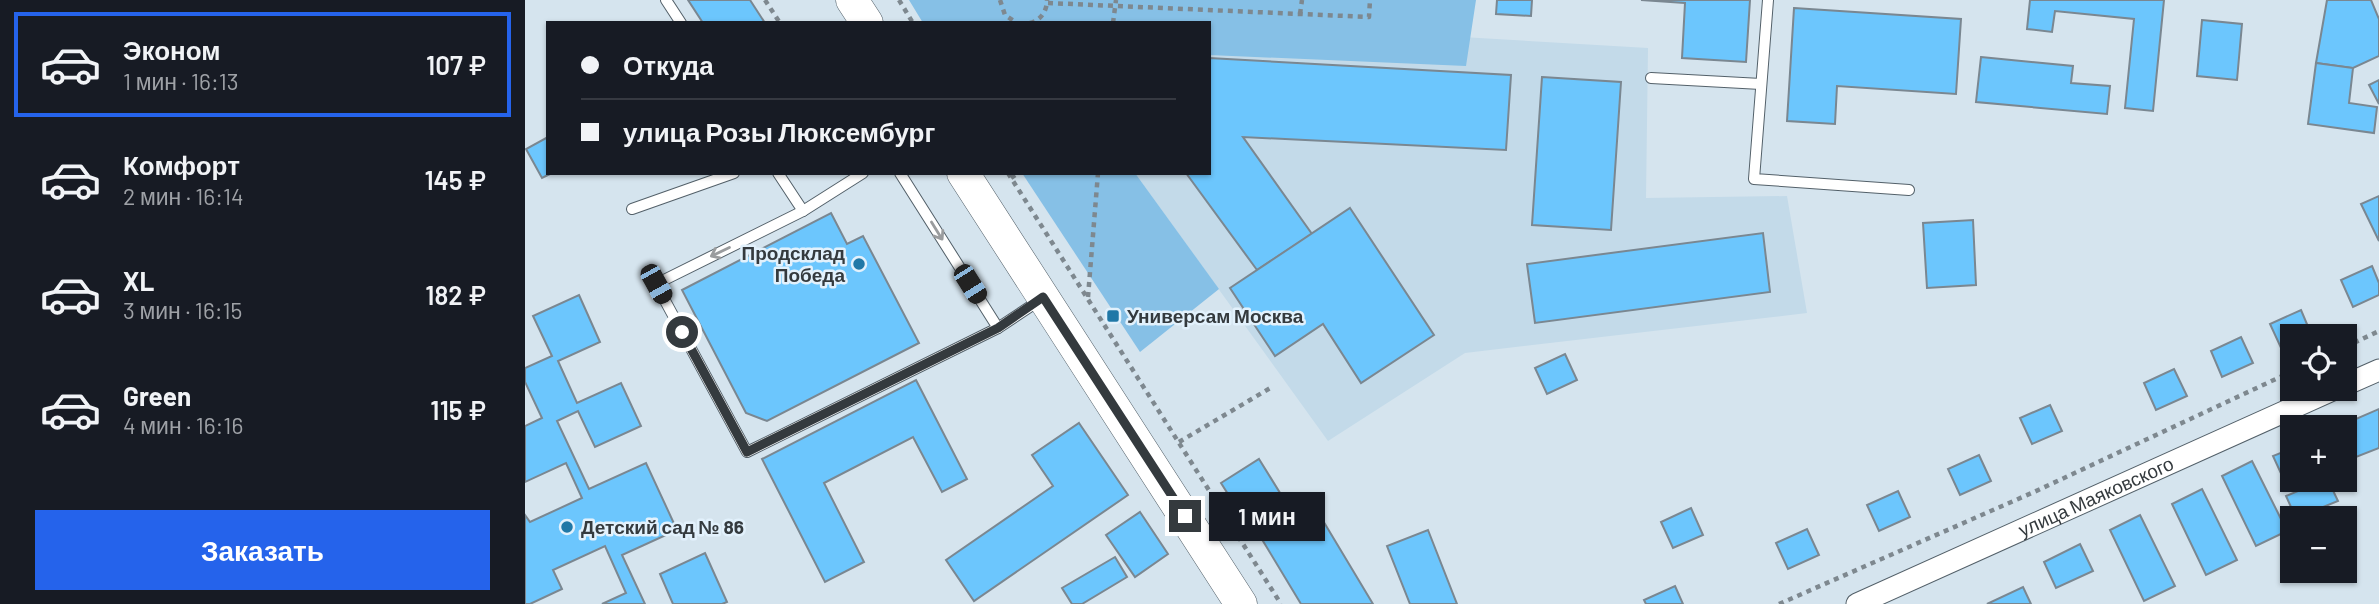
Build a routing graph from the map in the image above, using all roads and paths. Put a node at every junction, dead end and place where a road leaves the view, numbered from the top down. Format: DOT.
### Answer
graph roads {
  1 [pos="666,0"];
  2 [pos="765,0"];
  3 [pos="852,0"];
  4 [pos="899,0"];
  5 [pos="1000,0"];
  6 [pos="1302,0"];
  7 [pos="1370,0"];
  8 [pos="1768,0"];
  9 [pos="1048,2"];
  10 [pos="1115,3"];
  11 [pos="1300,14"];
  12 [pos="680,21"];
  13 [pos="779,21"];
  14 [pos="865,21"];
  15 [pos="912,21"];
  16 [pos="1012,21"];
  17 [pos="1039,21"];
  18 [pos="1113,21"];
  19 [pos="1651,78"];
  20 [pos="1761,84"];
  21 [pos="728,175"];
  22 [pos="779,175"];
  23 [pos="860,175"];
  24 [pos="901,175"];
  25 [pos="965,175"];
  26 [pos="1098,175"];
  27 [pos="1010,176"];
  28 [pos="1909,190"];
  29 [pos="632,209"];
  30 [pos="803,211"];
  31 [pos="1043,297"];
  32 [pos="1087,298"];
  33 [pos="998,328"];
  34 [pos="2379,331"];
  35 [pos="2357,341"];
  36 [pos="2379,370"];
  37 [pos="2280,377"];
  38 [pos="2357,380"];
  39 [pos="1272,387"];
  40 [pos="2308,401"];
  41 [pos="1179,442"];
  42 [pos="1241,604"];
  43 [pos="1281,604"];
  44 [pos="1779,604"];
  45 [pos="1857,604"];
  1 -- 12 [label="lane"];
  2 -- 13 [label="path"];
  3 -- 14 [label="main road"];
  4 -- 15 [label="path"];
  5 -- 16 [label="path"];
  6 -- 11 [label="path"];
  7 -- 11 [label="path"];
  8 -- 20 [label="lane"];
  9 -- 10 [label="path"];
  9 -- 17 [label="path"];
  10 -- 11 [label="path"];
  10 -- 18 [label="path"];
  19 -- 20 [label="lane"];
  20 -- 28 [label="lane"];
  21 -- 29 [label="lane"];
  22 -- 30 [label="lane"];
  23 -- 30 [label="lane"];
  24 -- 33 [label="lane, one-way"];
  25 -- 31 [label="main road"];
  26 -- 32 [label="path"];
  27 -- 32 [label="path"];
  30 -- 33 [label="lane, one-way"];
  31 -- 33 [label="lane"];
  31 -- 42 [label="main road"];
  32 -- 41 [label="path"];
  34 -- 35 [label="path"];
  36 -- 38 [label="street"];
  37 -- 44 [label="path"];
  39 -- 41 [label="path"];
  40 -- 45 [label="street, улица Маяковского"];
  41 -- 43 [label="path"];
}
